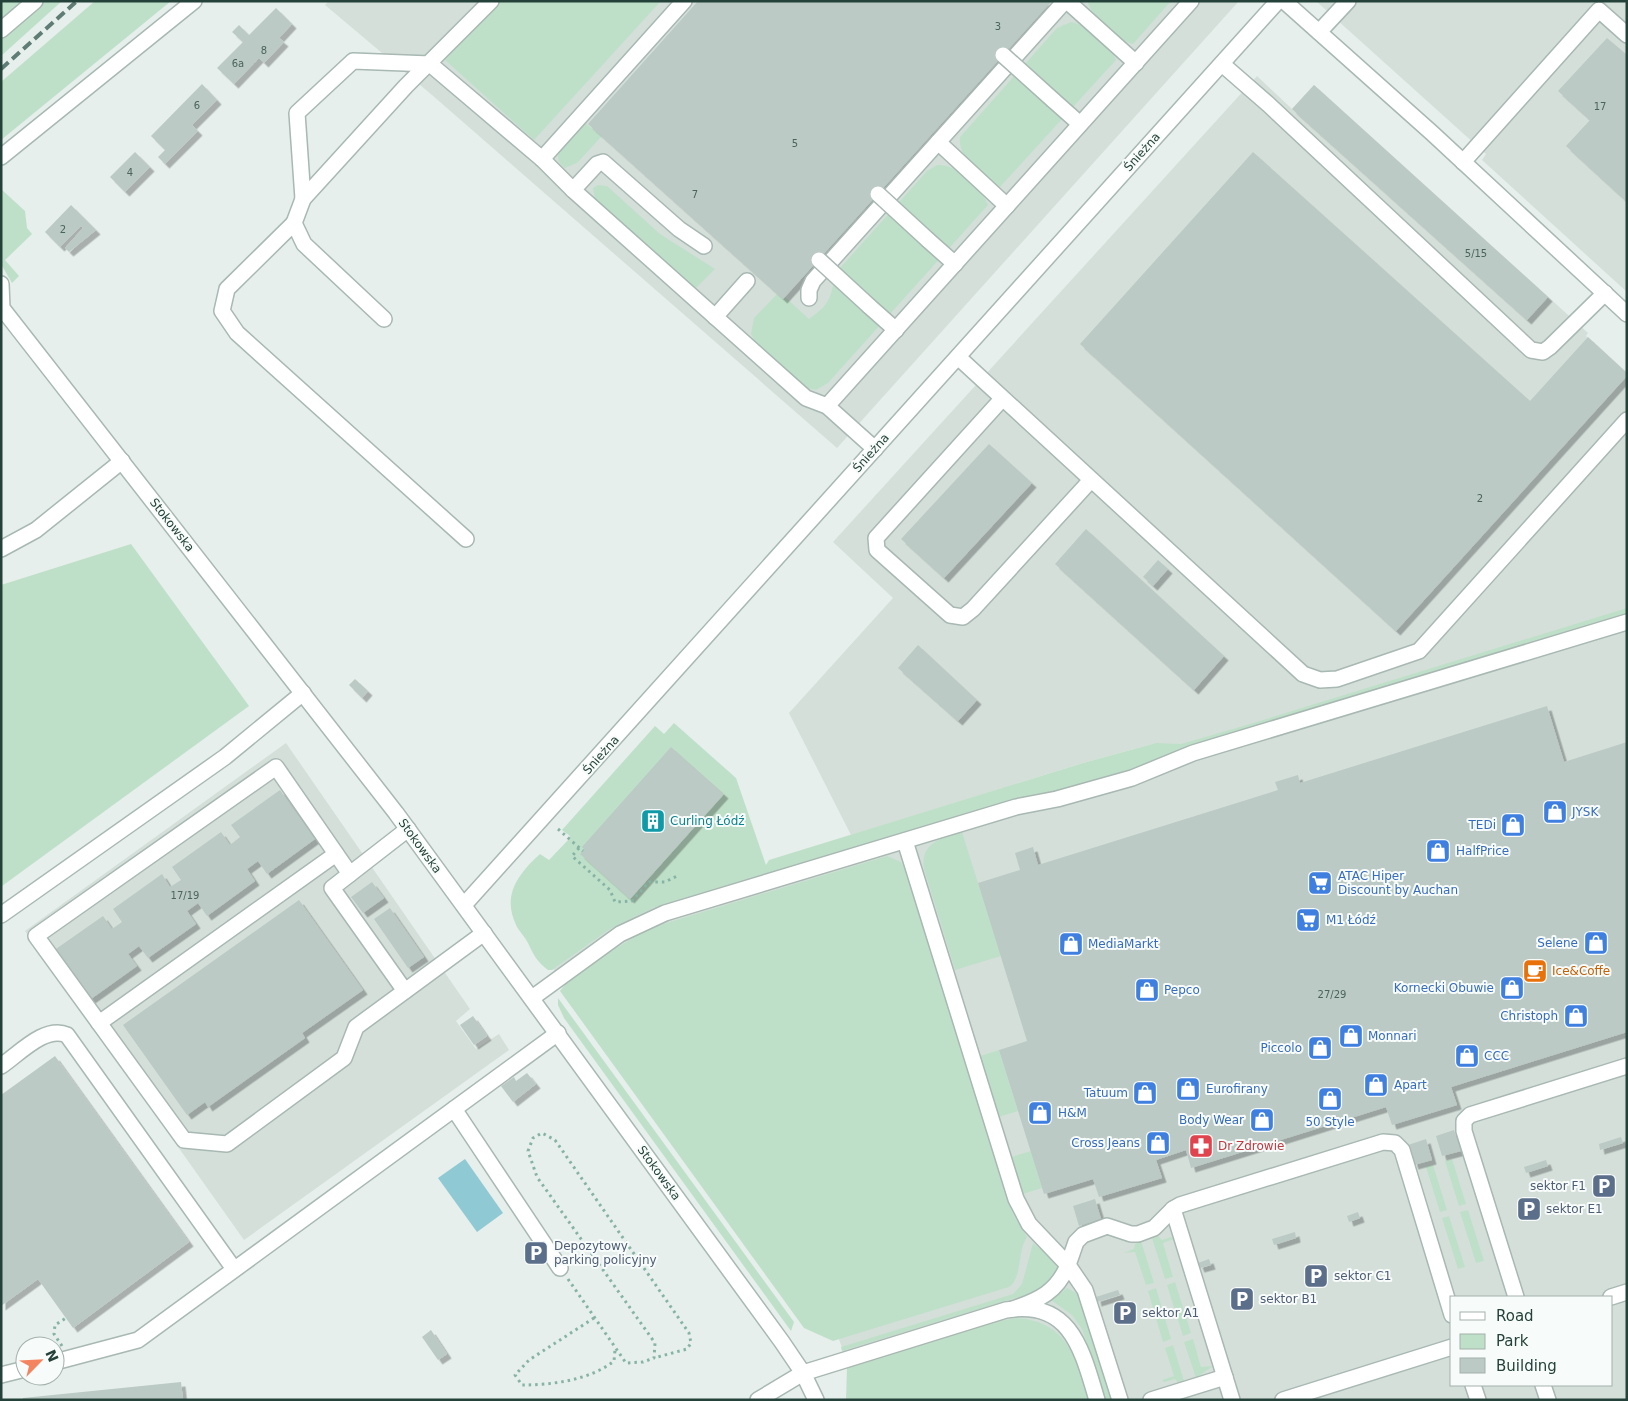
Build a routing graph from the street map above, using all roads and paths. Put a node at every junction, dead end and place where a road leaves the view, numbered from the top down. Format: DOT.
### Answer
graph roads {
  1 [pos="34,1"];
  2 [pos="194,1"];
  3 [pos="491,1"];
  4 [pos="684,1"];
  5 [pos="1066,1"];
  6 [pos="1191,1"];
  7 [pos="1278,1"];
  8 [pos="1284,1"];
  9 [pos="1348,1"];
  10 [pos="1,30"];
  11 [pos="1319,32"];
  12 [pos="1627,35"];
  13 [pos="1003,55"];
  14 [pos="1136,63"];
  15 [pos="430,64"];
  16 [pos="1222,64"];
  17 [pos="1080,124"];
  18 [pos="938,142"];
  19 [pos="1,157"];
  20 [pos="542,159"];
  21 [pos="1463,162"];
  22 [pos="574,190"];
  23 [pos="878,194"];
  24 [pos="303,199"];
  25 [pos="1007,206"];
  26 [pos="294,222"];
  27 [pos="704,246"];
  28 [pos="819,260"];
  29 [pos="955,264"];
  30 [pos="747,280"];
  31 [pos="1,284"];
  32 [pos="1605,294"];
  33 [pos="809,298"];
  34 [pos="2,308"];
  35 [pos="1627,314"];
  36 [pos="715,316"];
  37 [pos="384,320"];
  38 [pos="896,330"];
  39 [pos="958,358"];
  40 [pos="1002,398"];
  41 [pos="827,406"];
  42 [pos="1627,420"];
  43 [pos="875,449"];
  44 [pos="122,461"];
  45 [pos="1091,480"];
  46 [pos="466,539"];
  47 [pos="3,543"];
  48 [pos="1627,622"];
  49 [pos="303,693"];
  50 [pos="408,829"];
  51 [pos="558,829"];
  52 [pos="905,841"];
  53 [pos="579,848"];
  54 [pos="583,851"];
  55 [pos="336,854"];
  56 [pos="350,874"];
  57 [pos="677,876"];
  58 [pos="464,905"];
  59 [pos="1,915"];
  60 [pos="484,933"];
  61 [pos="405,991"];
  62 [pos="532,998"];
  63 [pos="98,1023"];
  64 [pos="558,1033"];
  65 [pos="1,1066"];
  66 [pos="1627,1066"];
  67 [pos="454,1109"];
  68 [pos="1173,1210"];
  69 [pos="1068,1265"];
  70 [pos="560,1268"];
  71 [pos="234,1269"];
  72 [pos="1627,1292"];
  73 [pos="1516,1296"];
  74 [pos="1613,1297"];
  75 [pos="1450,1308"];
  76 [pos="1013,1309"];
  77 [pos="66,1318"];
  78 [pos="594,1318"];
  79 [pos="1450,1348"];
  80 [pos="616,1350"];
  81 [pos="70,1358"];
  82 [pos="654,1358"];
  83 [pos="65,1359"];
  84 [pos="15,1372"];
  85 [pos="803,1373"];
  86 [pos="1,1375"];
  87 [pos="1225,1377"];
  88 [pos="1473,1386"];
  89 [pos="1543,1386"];
  90 [pos="758,1400"];
  91 [pos="816,1400"];
  92 [pos="1097,1400"];
  93 [pos="1120,1400"];
  94 [pos="1152,1400"];
  95 [pos="1232,1400"];
  96 [pos="1283,1400"];
  97 [pos="1478,1400"];
  98 [pos="1548,1400"];
  1 -- 10 [label="street"];
  2 -- 19 [label="street"];
  3 -- 15 [label="street"];
  4 -- 20 [label="street"];
  5 -- 14 [label="street"];
  5 -- 18 [label="street"];
  6 -- 14 [label="street"];
  7 -- 16 [label="street, Śnieżna"];
  8 -- 11 [label="street"];
  9 -- 11 [label="street"];
  11 -- 21 [label="street"];
  12 -- 21 [label="street"];
  13 -- 17 [label="street, bridge"];
  14 -- 17 [label="street"];
  15 -- 20 [label="street"];
  15 -- 24 [label="street"];
  15 -- 24 [label="street"];
  16 -- 32 [label="street"];
  16 -- 39 [label="street, Śnieżna"];
  17 -- 25 [label="street"];
  18 -- 25 [label="street"];
  18 -- 33 [label="street"];
  20 -- 22 [label="street"];
  21 -- 32 [label="street"];
  22 -- 27 [label="street"];
  22 -- 36 [label="street"];
  23 -- 29 [label="street, bridge"];
  24 -- 26 [label="street"];
  25 -- 29 [label="street"];
  26 -- 37 [label="street"];
  26 -- 46 [label="street"];
  28 -- 38 [label="street, bridge"];
  29 -- 38 [label="street"];
  30 -- 36 [label="street"];
  31 -- 34 [label="street"];
  32 -- 35 [label="street"];
  34 -- 44 [label="street, Stokowska"];
  36 -- 41 [label="street"];
  38 -- 41 [label="street"];
  39 -- 40 [label="street"];
  39 -- 43 [label="street, Śnieżna"];
  40 -- 45 [label="street"];
  40 -- 45 [label="street"];
  41 -- 43 [label="street"];
  42 -- 45 [label="street"];
  43 -- 58 [label="street, Śnieżna"];
  44 -- 47 [label="street"];
  44 -- 49 [label="street, Stokowska"];
  48 -- 52 [label="street"];
  49 -- 50 [label="street, Stokowska"];
  49 -- 59 [label="street"];
  50 -- 56 [label="street"];
  50 -- 58 [label="street, Stokowska"];
  51 -- 53 [label="path"];
  52 -- 62 [label="street"];
  52 -- 69 [label="street"];
  53 -- 54 [label="path"];
  53 -- 57 [label="path"];
  55 -- 56 [label="street"];
  55 -- 63 [label="street"];
  55 -- 63 [label="street"];
  56 -- 61 [label="street"];
  58 -- 60 [label="street, Stokowska"];
  60 -- 61 [label="street"];
  60 -- 62 [label="street, Stokowska"];
  61 -- 63 [label="street"];
  62 -- 64 [label="street, Stokowska"];
  64 -- 67 [label="street"];
  64 -- 85 [label="street, Stokowska"];
  65 -- 71 [label="street"];
  66 -- 73 [label="street"];
  67 -- 70 [label="street"];
  67 -- 71 [label="street"];
  68 -- 69 [label="street"];
  68 -- 75 [label="street"];
  68 -- 87 [label="street"];
  69 -- 76 [label="street"];
  69 -- 93 [label="street"];
  70 -- 78 [label="path"];
  71 -- 81 [label="street"];
  72 -- 74 [label="street"];
  76 -- 85 [label="street"];
  76 -- 92 [label="street"];
  77 -- 81 [label="path"];
  78 -- 80 [label="path"];
  78 -- 80 [label="path"];
  79 -- 96 [label="street"];
  80 -- 82 [label="path"];
  81 -- 83 [label="street"];
  82 -- 82 [label="path"];
  84 -- 86 [label="street"];
  85 -- 90 [label="street"];
  85 -- 91 [label="street, Stokowska"];
  87 -- 94 [label="street"];
  87 -- 95 [label="street"];
  88 -- 97 [label="street"];
  89 -- 98 [label="street"];
}
